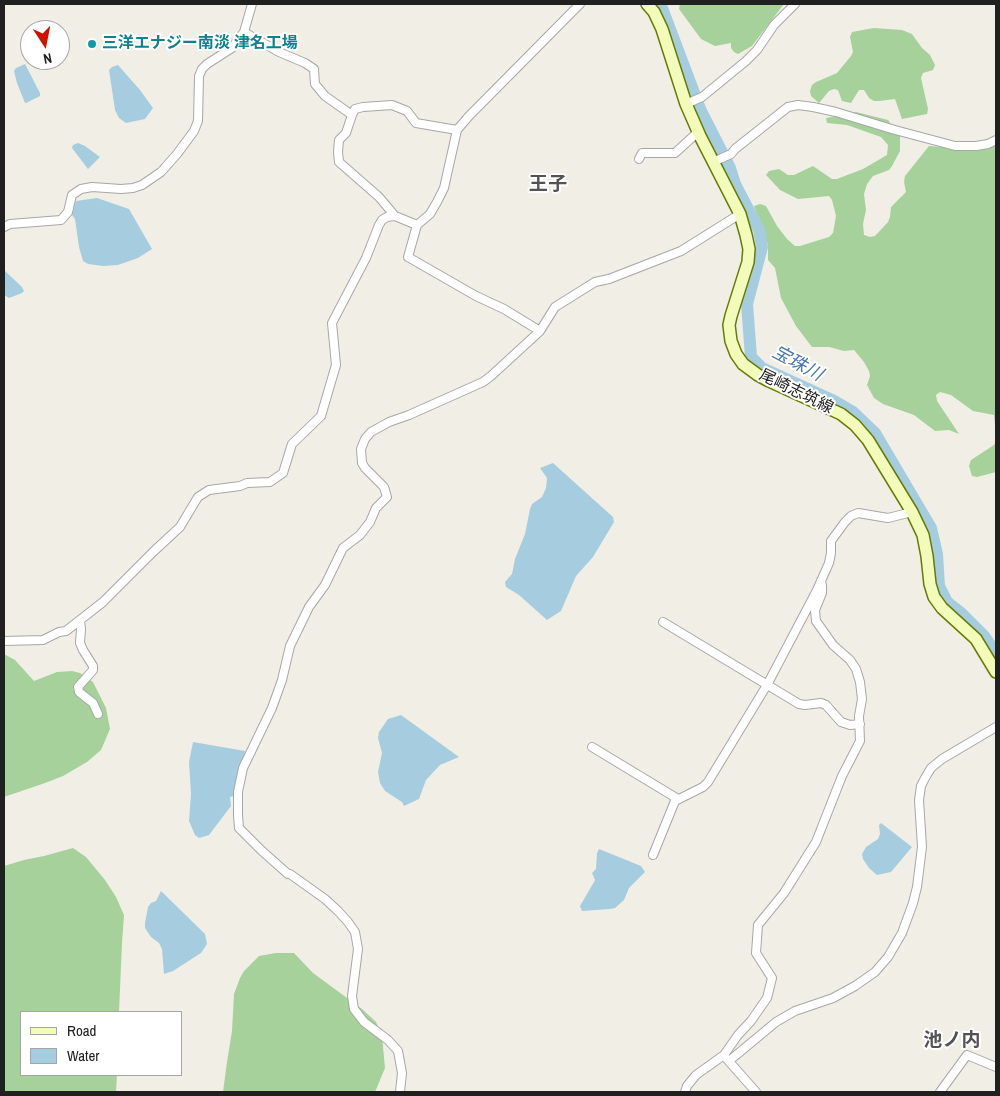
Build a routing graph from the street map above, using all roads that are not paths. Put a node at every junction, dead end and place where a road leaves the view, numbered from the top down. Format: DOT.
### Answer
graph roads {
  1 [pos="252,4"];
  2 [pos="580,4"];
  3 [pos="647,4"];
  4 [pos="795,4"];
  5 [pos="244,32"];
  6 [pos="688,103"];
  7 [pos="352,115"];
  8 [pos="457,130"];
  9 [pos="698,132"];
  10 [pos="996,140"];
  11 [pos="639,159"];
  12 [pos="717,160"];
  13 [pos="740,214"];
  14 [pos="394,216"];
  15 [pos="417,225"];
  16 [pos="4,227"];
  17 [pos="540,331"];
  18 [pos="912,512"];
  19 [pos="821,581"];
  20 [pos="80,621"];
  21 [pos="663,622"];
  22 [pos="4,640"];
  23 [pos="996,672"];
  24 [pos="768,685"];
  25 [pos="98,714"];
  26 [pos="860,724"];
  27 [pos="996,727"];
  28 [pos="592,747"];
  29 [pos="678,799"];
  30 [pos="654,855"];
  31 [pos="726,1058"];
  32 [pos="996,1067"];
  33 [pos="400,1092"];
  34 [pos="686,1092"];
  35 [pos="756,1092"];
  36 [pos="940,1092"];
  1 -- 5 [label="street"];
  2 -- 8 [label="street"];
  3 -- 6 [label="main road, 尾崎志筑線"];
  4 -- 6 [label="street"];
  5 -- 7 [label="street"];
  5 -- 16 [label="street"];
  6 -- 9 [label="main road, 尾崎志筑線"];
  7 -- 8 [label="street"];
  7 -- 14 [label="street"];
  8 -- 15 [label="street"];
  9 -- 11 [label="street"];
  9 -- 12 [label="main road, 尾崎志筑線"];
  10 -- 12 [label="street"];
  12 -- 13 [label="main road, 尾崎志筑線"];
  13 -- 17 [label="street"];
  13 -- 18 [label="main road, 尾崎志筑線"];
  14 -- 15 [label="street"];
  14 -- 20 [label="street"];
  15 -- 17 [label="street"];
  17 -- 33 [label="street"];
  18 -- 19 [label="street"];
  18 -- 23 [label="main road, 尾崎志筑線"];
  19 -- 24 [label="street"];
  19 -- 26 [label="street"];
  20 -- 22 [label="street"];
  20 -- 25 [label="street"];
  21 -- 24 [label="street"];
  24 -- 26 [label="street"];
  24 -- 29 [label="street"];
  26 -- 31 [label="street"];
  27 -- 31 [label="street"];
  28 -- 29 [label="street"];
  29 -- 30 [label="street"];
  31 -- 34 [label="street"];
  31 -- 35 [label="street"];
  32 -- 36 [label="street"];
}
